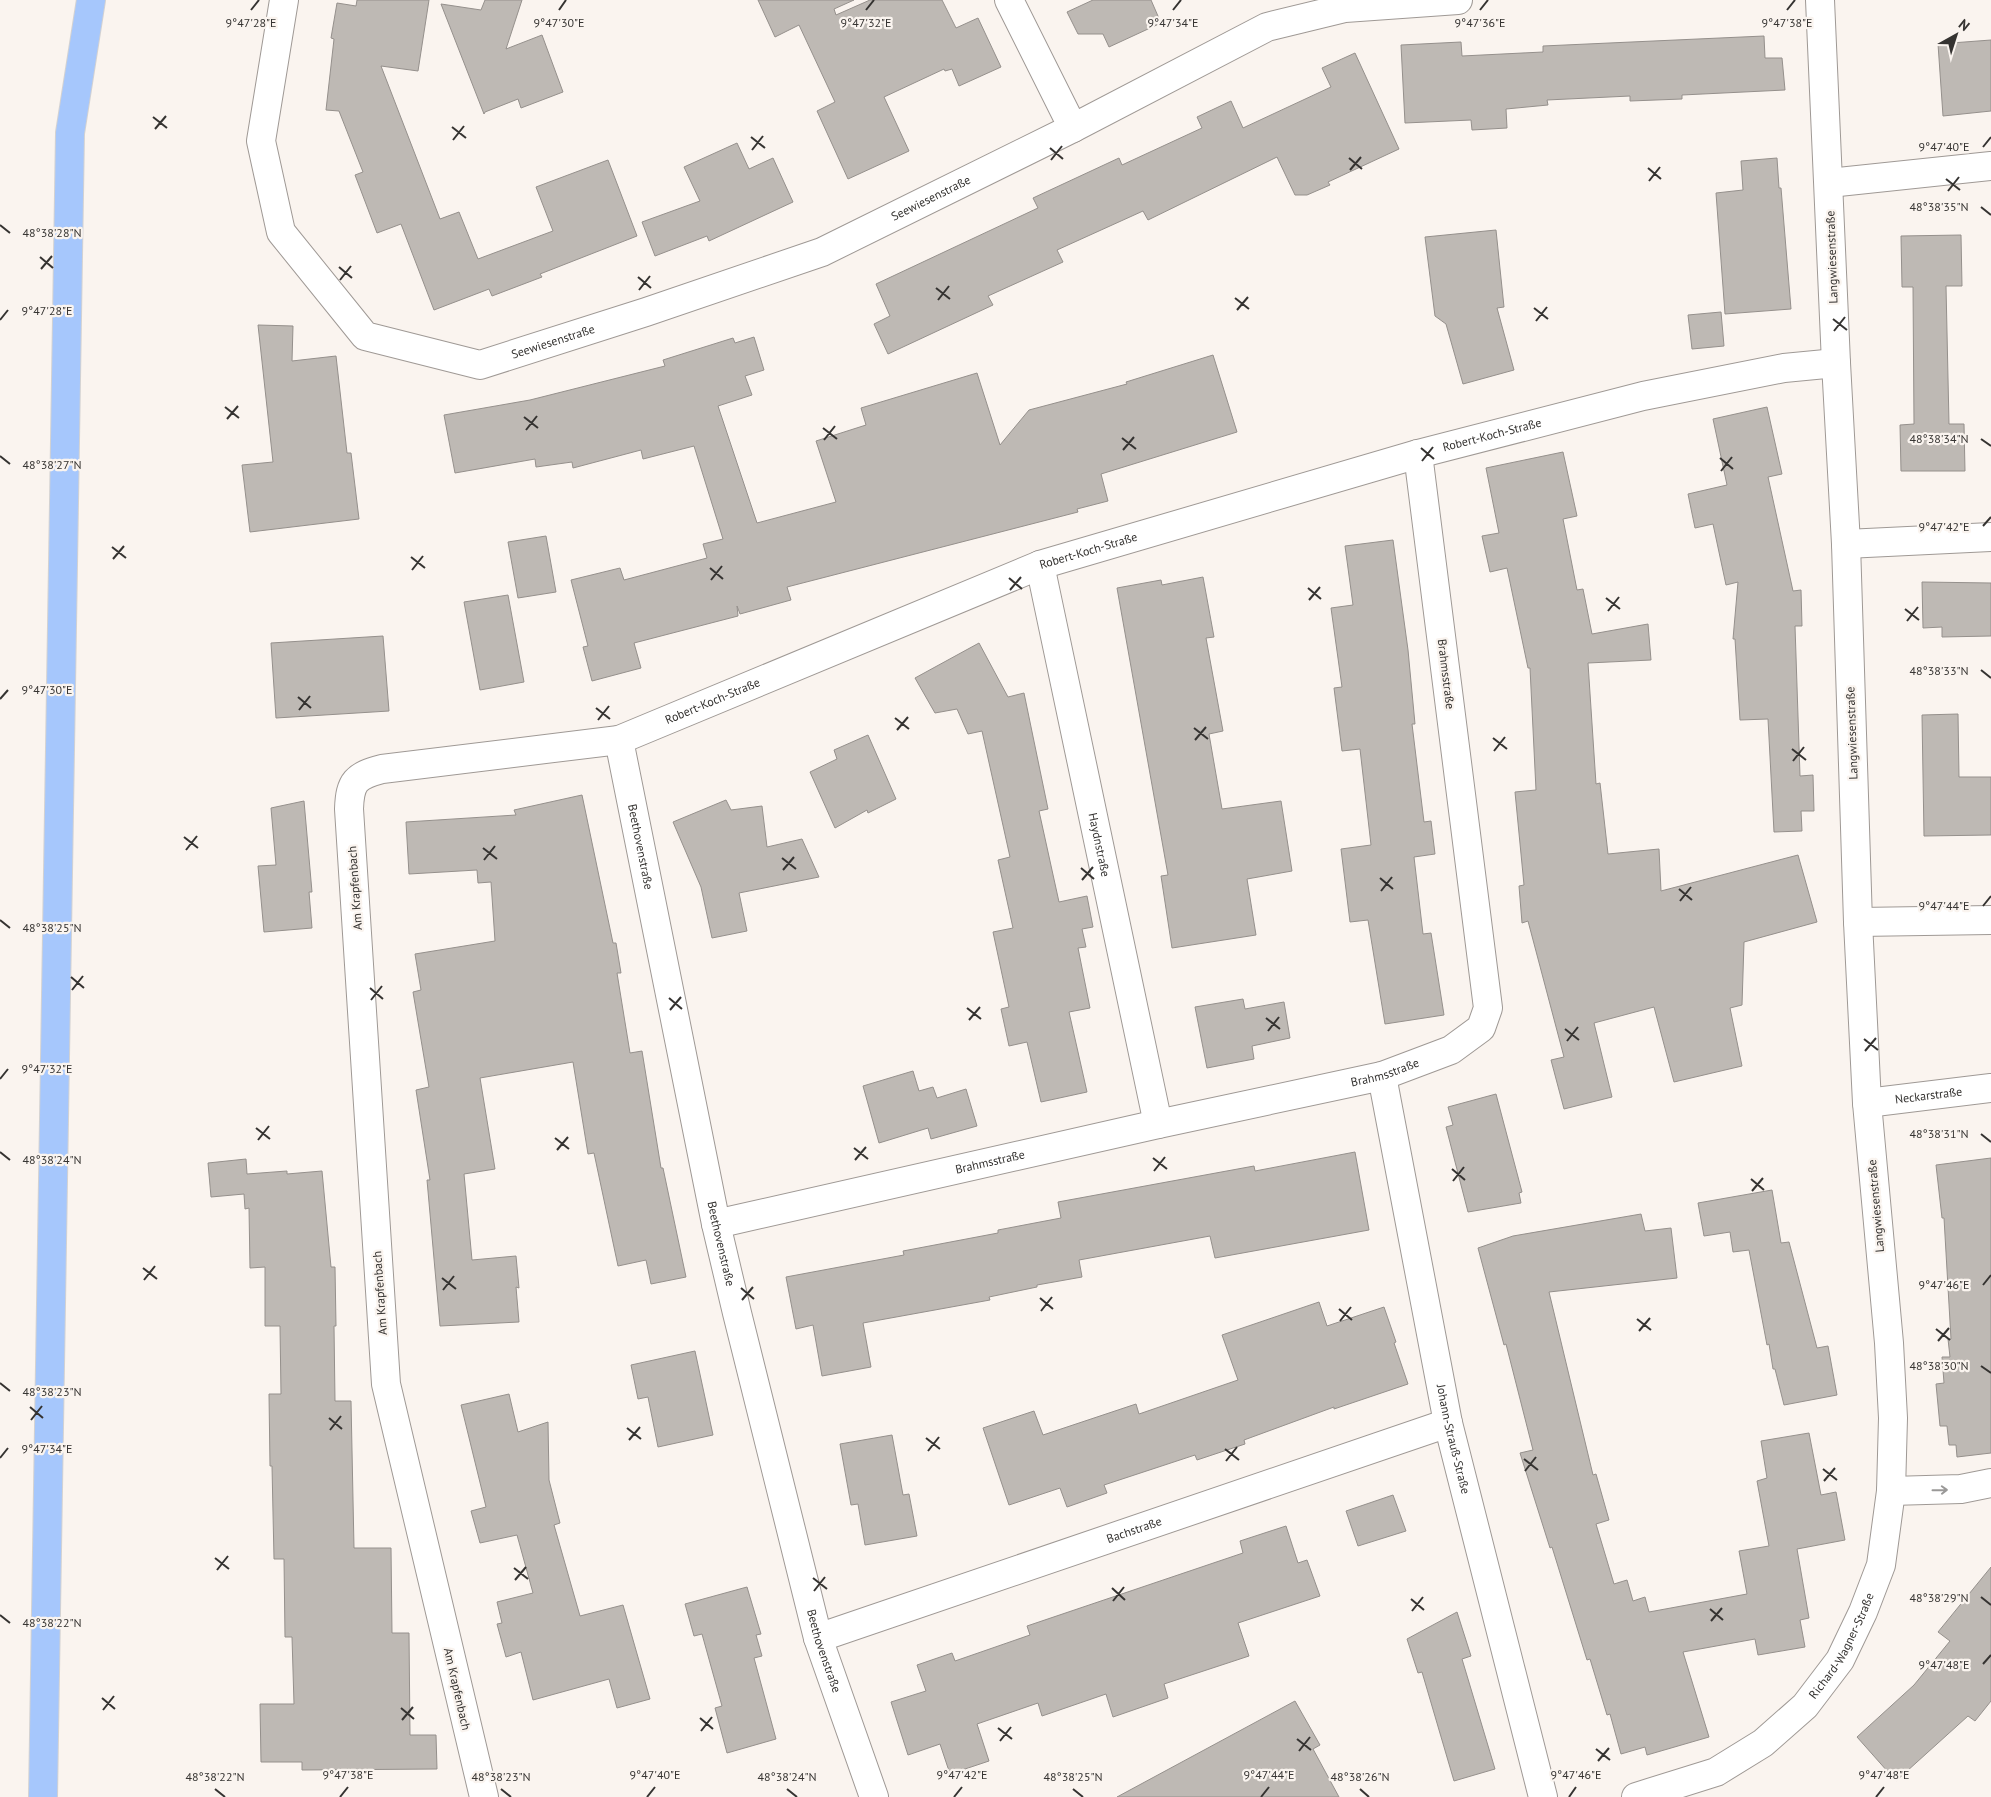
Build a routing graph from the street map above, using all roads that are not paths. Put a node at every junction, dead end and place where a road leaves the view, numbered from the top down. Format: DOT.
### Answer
graph roads {
  1 [pos="91,0"];
  2 [pos="284,0"];
  3 [pos="1010,0"];
  4 [pos="1458,0"];
  5 [pos="1820,0"];
  6 [pos="1074,128"];
  7 [pos="1991,166"];
  8 [pos="1829,182"];
  9 [pos="1836,363"];
  10 [pos="1418,454"];
  11 [pos="1991,536"];
  12 [pos="1846,544"];
  13 [pos="1040,565"];
  14 [pos="620,740"];
  15 [pos="356,779"];
  16 [pos="1991,920"];
  17 [pos="1858,922"];
  18 [pos="1382,1076"];
  19 [pos="1991,1088"];
  20 [pos="1867,1103"];
  21 [pos="1158,1124"];
  22 [pos="716,1224"];
  23 [pos="1448,1422"];
  24 [pos="1991,1483"];
  25 [pos="1891,1490"];
  26 [pos="818,1638"];
  27 [pos="42,1797"];
  28 [pos="484,1797"];
  29 [pos="874,1797"];
  30 [pos="1543,1797"];
  31 [pos="1636,1797"];
  1 -- 27 [label="main road"];
  2 -- 6 [label="street, Seewiesenstraße"];
  3 -- 6 [label="street"];
  4 -- 6 [label="street, Seewiesenstraße"];
  5 -- 8 [label="street, Langwiesenstraße"];
  7 -- 8 [label="street"];
  8 -- 9 [label="street, Langwiesenstraße"];
  9 -- 10 [label="street, Robert-Koch-Straße"];
  9 -- 12 [label="street, Langwiesenstraße"];
  10 -- 13 [label="street, Robert-Koch-Straße"];
  10 -- 18 [label="street, Brahmsstraße"];
  11 -- 12 [label="street"];
  12 -- 17 [label="street, Langwiesenstraße"];
  13 -- 14 [label="street, Robert-Koch-Straße"];
  13 -- 21 [label="street, Haydnstraße"];
  14 -- 15 [label="street, Robert-Koch-Straße"];
  14 -- 22 [label="street, Beethovenstraße"];
  15 -- 28 [label="street, Am Krapfenbach"];
  16 -- 17 [label="street"];
  17 -- 20 [label="street, Langwiesenstraße"];
  18 -- 21 [label="street, Brahmsstraße"];
  18 -- 23 [label="street, Johann-Strauß-Straße"];
  19 -- 20 [label="street, Neckarstraße"];
  20 -- 25 [label="street, Langwiesenstraße"];
  21 -- 22 [label="street, Brahmsstraße"];
  22 -- 26 [label="street, Beethovenstraße"];
  23 -- 26 [label="street, Bachstraße"];
  23 -- 30 [label="street, Johann-Strauß-Straße"];
  25 -- 24 [label="street, one-way"];
  25 -- 31 [label="street, Richard-Wagner-Straße"];
  26 -- 29 [label="street, Beethovenstraße"];
}
